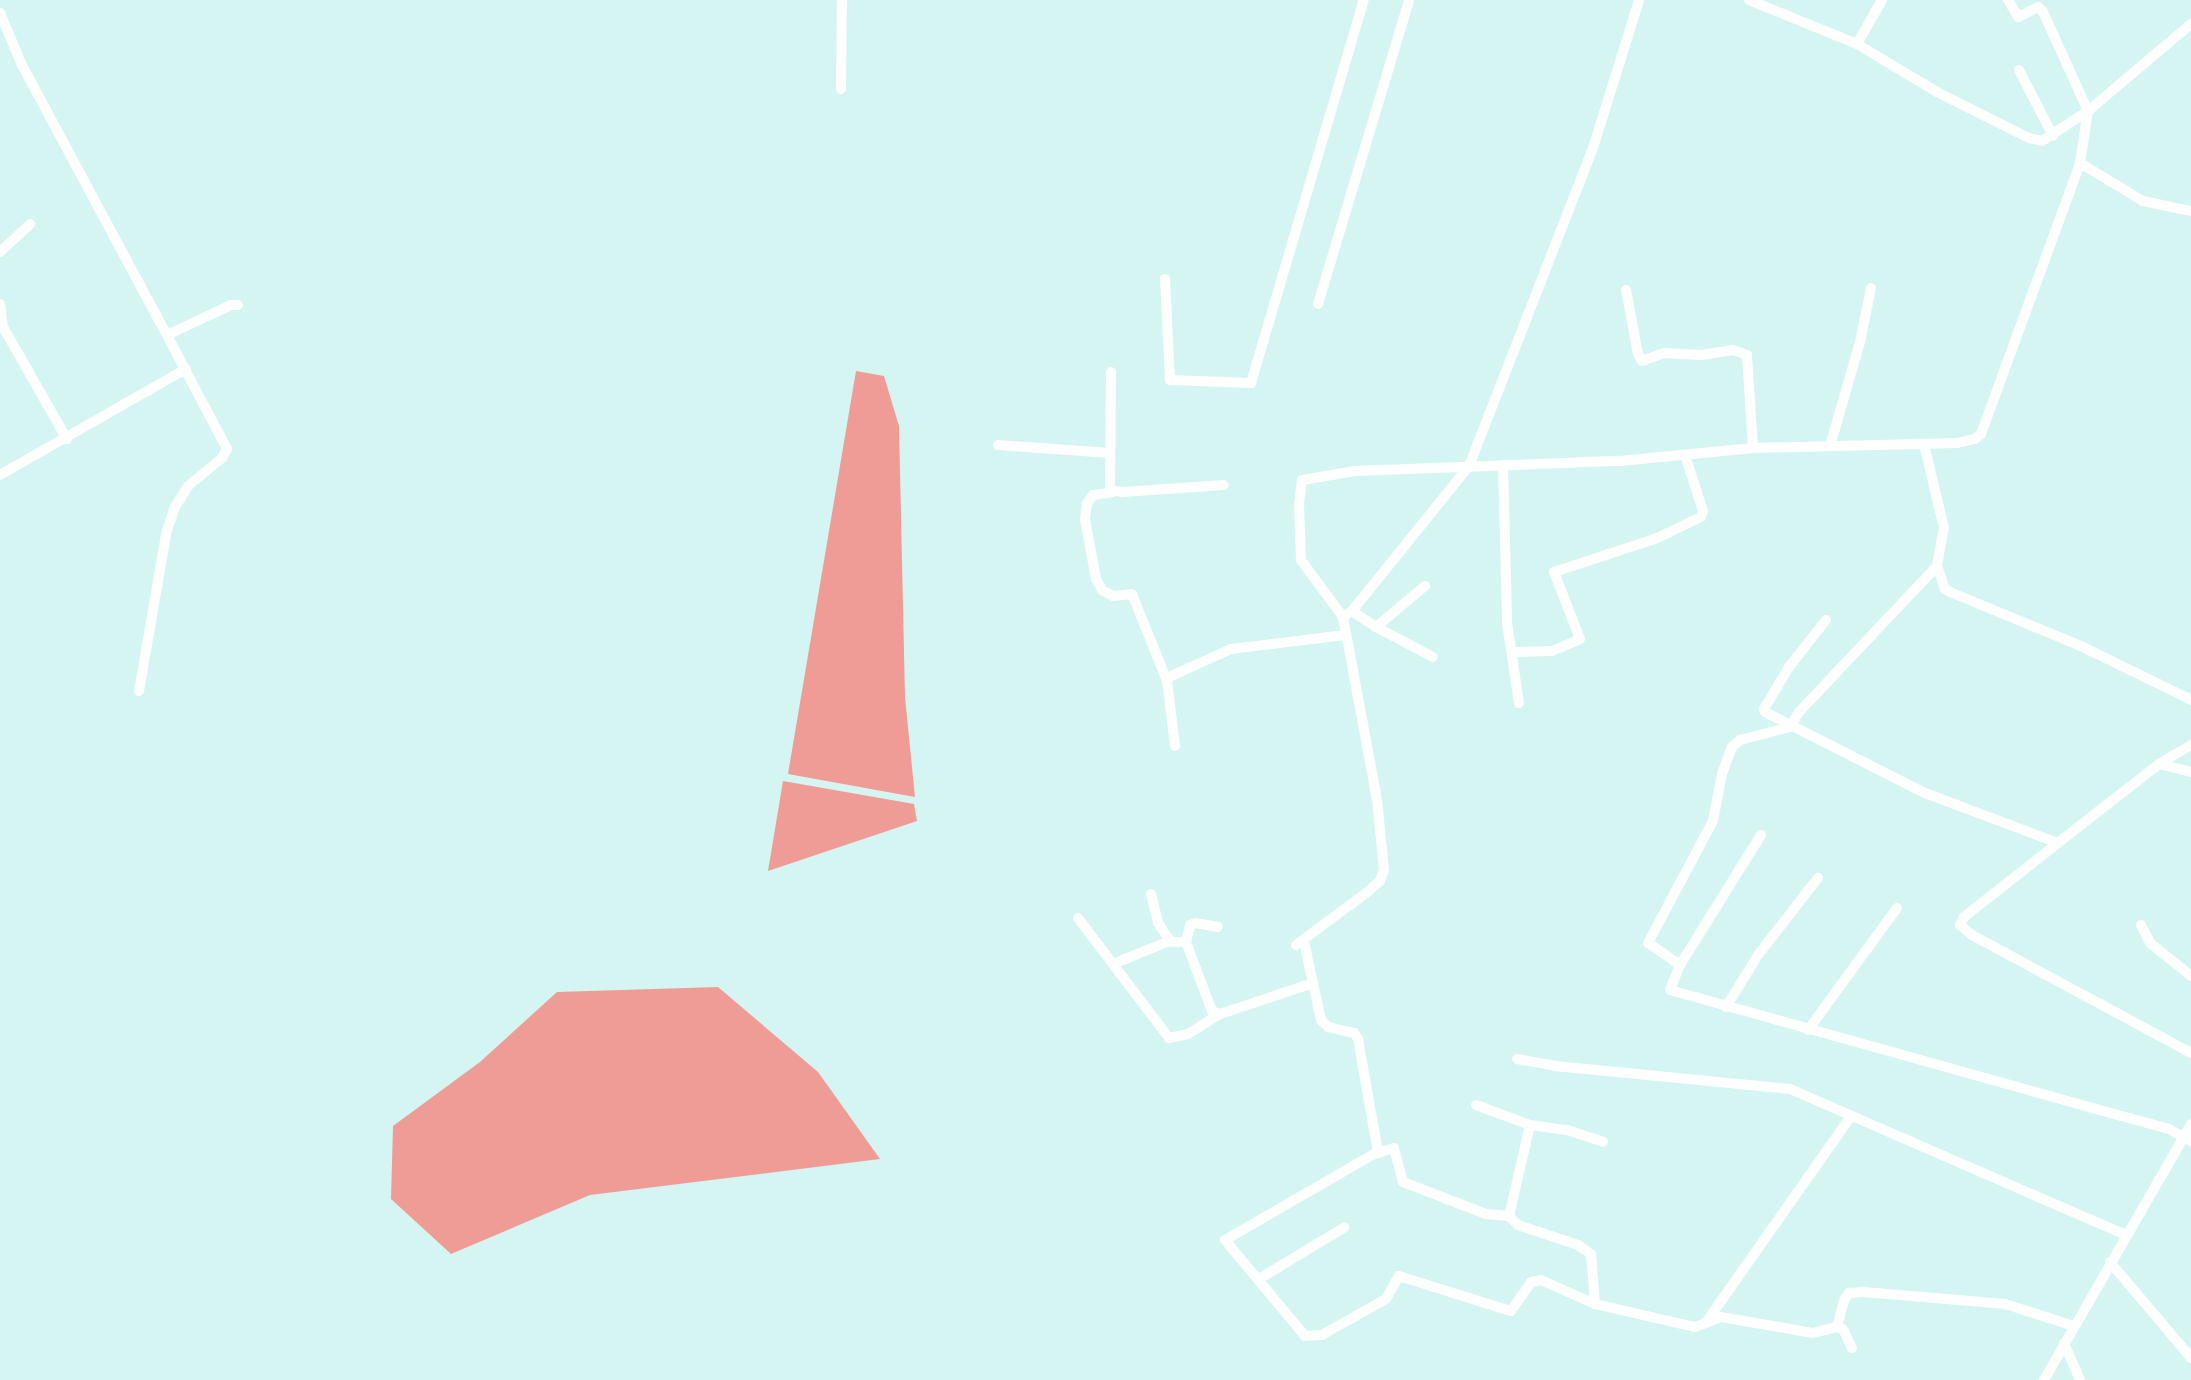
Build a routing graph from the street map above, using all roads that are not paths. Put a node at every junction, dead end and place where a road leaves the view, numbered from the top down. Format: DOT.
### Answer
graph roads {
  1 [pos="842,0"];
  2 [pos="1364,0"];
  3 [pos="1409,0"];
  4 [pos="1639,0"];
  5 [pos="1749,0"];
  6 [pos="1882,0"];
  7 [pos="2008,0"];
  8 [pos="0,13"];
  9 [pos="2191,24"];
  10 [pos="1857,44"];
  11 [pos="2019,70"];
  12 [pos="841,89"];
  13 [pos="2088,111"];
  14 [pos="2053,136"];
  15 [pos="2080,163"];
  16 [pos="2191,211"];
  17 [pos="30,224"];
  18 [pos="0,252"];
  19 [pos="1165,279"];
  20 [pos="1871,288"];
  21 [pos="1626,290"];
  22 [pos="0,304"];
  23 [pos="1318,304"];
  24 [pos="238,305"];
  25 [pos="167,335"];
  26 [pos="186,369"];
  27 [pos="1111,372"];
  28 [pos="67,439"];
  29 [pos="1924,444"];
  30 [pos="998,445"];
  31 [pos="1830,446"];
  32 [pos="1753,448"];
  33 [pos="1110,453"];
  34 [pos="1685,455"];
  35 [pos="1503,465"];
  36 [pos="1469,466"];
  37 [pos="0,475"];
  38 [pos="1224,485"];
  39 [pos="1113,492"];
  40 [pos="1937,566"];
  41 [pos="1425,586"];
  42 [pos="1348,614"];
  43 [pos="1826,620"];
  44 [pos="1376,627"];
  45 [pos="1345,635"];
  46 [pos="1512,652"];
  47 [pos="1433,657"];
  48 [pos="1167,681"];
  49 [pos="139,691"];
  50 [pos="2191,700"];
  51 [pos="1519,703"];
  52 [pos="1790,727"];
  53 [pos="2191,745"];
  54 [pos="1175,746"];
  55 [pos="2159,764"];
  56 [pos="2191,772"];
  57 [pos="1761,835"];
  58 [pos="2058,843"];
  59 [pos="1818,878"];
  60 [pos="1151,894"];
  61 [pos="1897,908"];
  62 [pos="1078,918"];
  63 [pos="2141,925"];
  64 [pos="1218,927"];
  65 [pos="1171,942"];
  66 [pos="1186,942"];
  67 [pos="1113,964"];
  68 [pos="1680,965"];
  69 [pos="2191,976"];
  70 [pos="1313,983"];
  71 [pos="1726,1007"];
  72 [pos="1220,1014"];
  73 [pos="1808,1030"];
  74 [pos="2191,1053"];
  75 [pos="1517,1059"];
  76 [pos="1476,1105"];
  77 [pos="1851,1116"];
  78 [pos="2191,1124"];
  79 [pos="1530,1125"];
  80 [pos="2188,1138"];
  81 [pos="1603,1142"];
  82 [pos="1378,1153"];
  83 [pos="1509,1216"];
  84 [pos="1345,1227"];
  85 [pos="2126,1235"];
  86 [pos="2110,1262"];
  87 [pos="1259,1279"];
  88 [pos="1595,1304"];
  89 [pos="1706,1322"];
  90 [pos="2074,1326"];
  91 [pos="1837,1327"];
  92 [pos="2064,1343"];
  93 [pos="1852,1348"];
  94 [pos="2191,1358"];
  95 [pos="2044,1380"];
  96 [pos="2080,1380"];
  1 -- 12 [label="street"];
  2 -- 19 [label="street"];
  3 -- 23 [label="street"];
  4 -- 36 [label="street"];
  5 -- 10 [label="street"];
  6 -- 10 [label="street"];
  7 -- 13 [label="street"];
  8 -- 25 [label="street"];
  9 -- 13 [label="street"];
  10 -- 14 [label="street"];
  11 -- 14 [label="street"];
  13 -- 14 [label="street"];
  13 -- 15 [label="street"];
  15 -- 16 [label="street"];
  15 -- 29 [label="street"];
  17 -- 18 [label="street"];
  20 -- 31 [label="street"];
  21 -- 32 [label="street"];
  22 -- 28 [label="street"];
  24 -- 25 [label="street"];
  25 -- 26 [label="street"];
  26 -- 28 [label="street"];
  26 -- 49 [label="street"];
  27 -- 33 [label="street"];
  28 -- 37 [label="street"];
  29 -- 31 [label="street"];
  29 -- 40 [label="street"];
  30 -- 33 [label="street"];
  31 -- 32 [label="street"];
  32 -- 34 [label="street"];
  33 -- 39 [label="street"];
  34 -- 35 [label="street"];
  34 -- 46 [label="street"];
  35 -- 36 [label="street"];
  35 -- 46 [label="street"];
  36 -- 42 [label="street"];
  36 -- 42 [label="street"];
  38 -- 39 [label="street"];
  39 -- 48 [label="street"];
  40 -- 50 [label="street"];
  40 -- 52 [label="street"];
  41 -- 44 [label="street"];
  42 -- 44 [label="street"];
  42 -- 45 [label="street"];
  43 -- 52 [label="street"];
  44 -- 47 [label="street"];
  45 -- 48 [label="street"];
  45 -- 70 [label="street"];
  46 -- 51 [label="street"];
  48 -- 54 [label="street"];
  52 -- 58 [label="street"];
  52 -- 68 [label="street"];
  53 -- 55 [label="street"];
  55 -- 56 [label="street"];
  55 -- 58 [label="street"];
  57 -- 68 [label="street"];
  58 -- 74 [label="street"];
  59 -- 71 [label="street"];
  60 -- 65 [label="street"];
  61 -- 73 [label="street"];
  62 -- 67 [label="street"];
  63 -- 69 [label="street"];
  64 -- 66 [label="street"];
  65 -- 66 [label="street"];
  65 -- 67 [label="street"];
  66 -- 72 [label="street"];
  67 -- 72 [label="street"];
  68 -- 71 [label="street"];
  70 -- 72 [label="street"];
  70 -- 82 [label="street"];
  71 -- 73 [label="street"];
  73 -- 80 [label="street"];
  75 -- 77 [label="street"];
  76 -- 79 [label="street"];
  77 -- 85 [label="street"];
  77 -- 89 [label="street"];
  78 -- 80 [label="street"];
  79 -- 81 [label="street"];
  79 -- 83 [label="street"];
  80 -- 85 [label="street"];
  82 -- 83 [label="street"];
  82 -- 87 [label="street"];
  83 -- 88 [label="street"];
  84 -- 87 [label="street"];
  85 -- 86 [label="street"];
  86 -- 90 [label="street"];
  86 -- 94 [label="street"];
  87 -- 88 [label="street"];
  88 -- 89 [label="street"];
  89 -- 91 [label="street"];
  90 -- 91 [label="street"];
  90 -- 92 [label="street"];
  91 -- 93 [label="street"];
  92 -- 95 [label="street"];
  92 -- 96 [label="street"];
}
